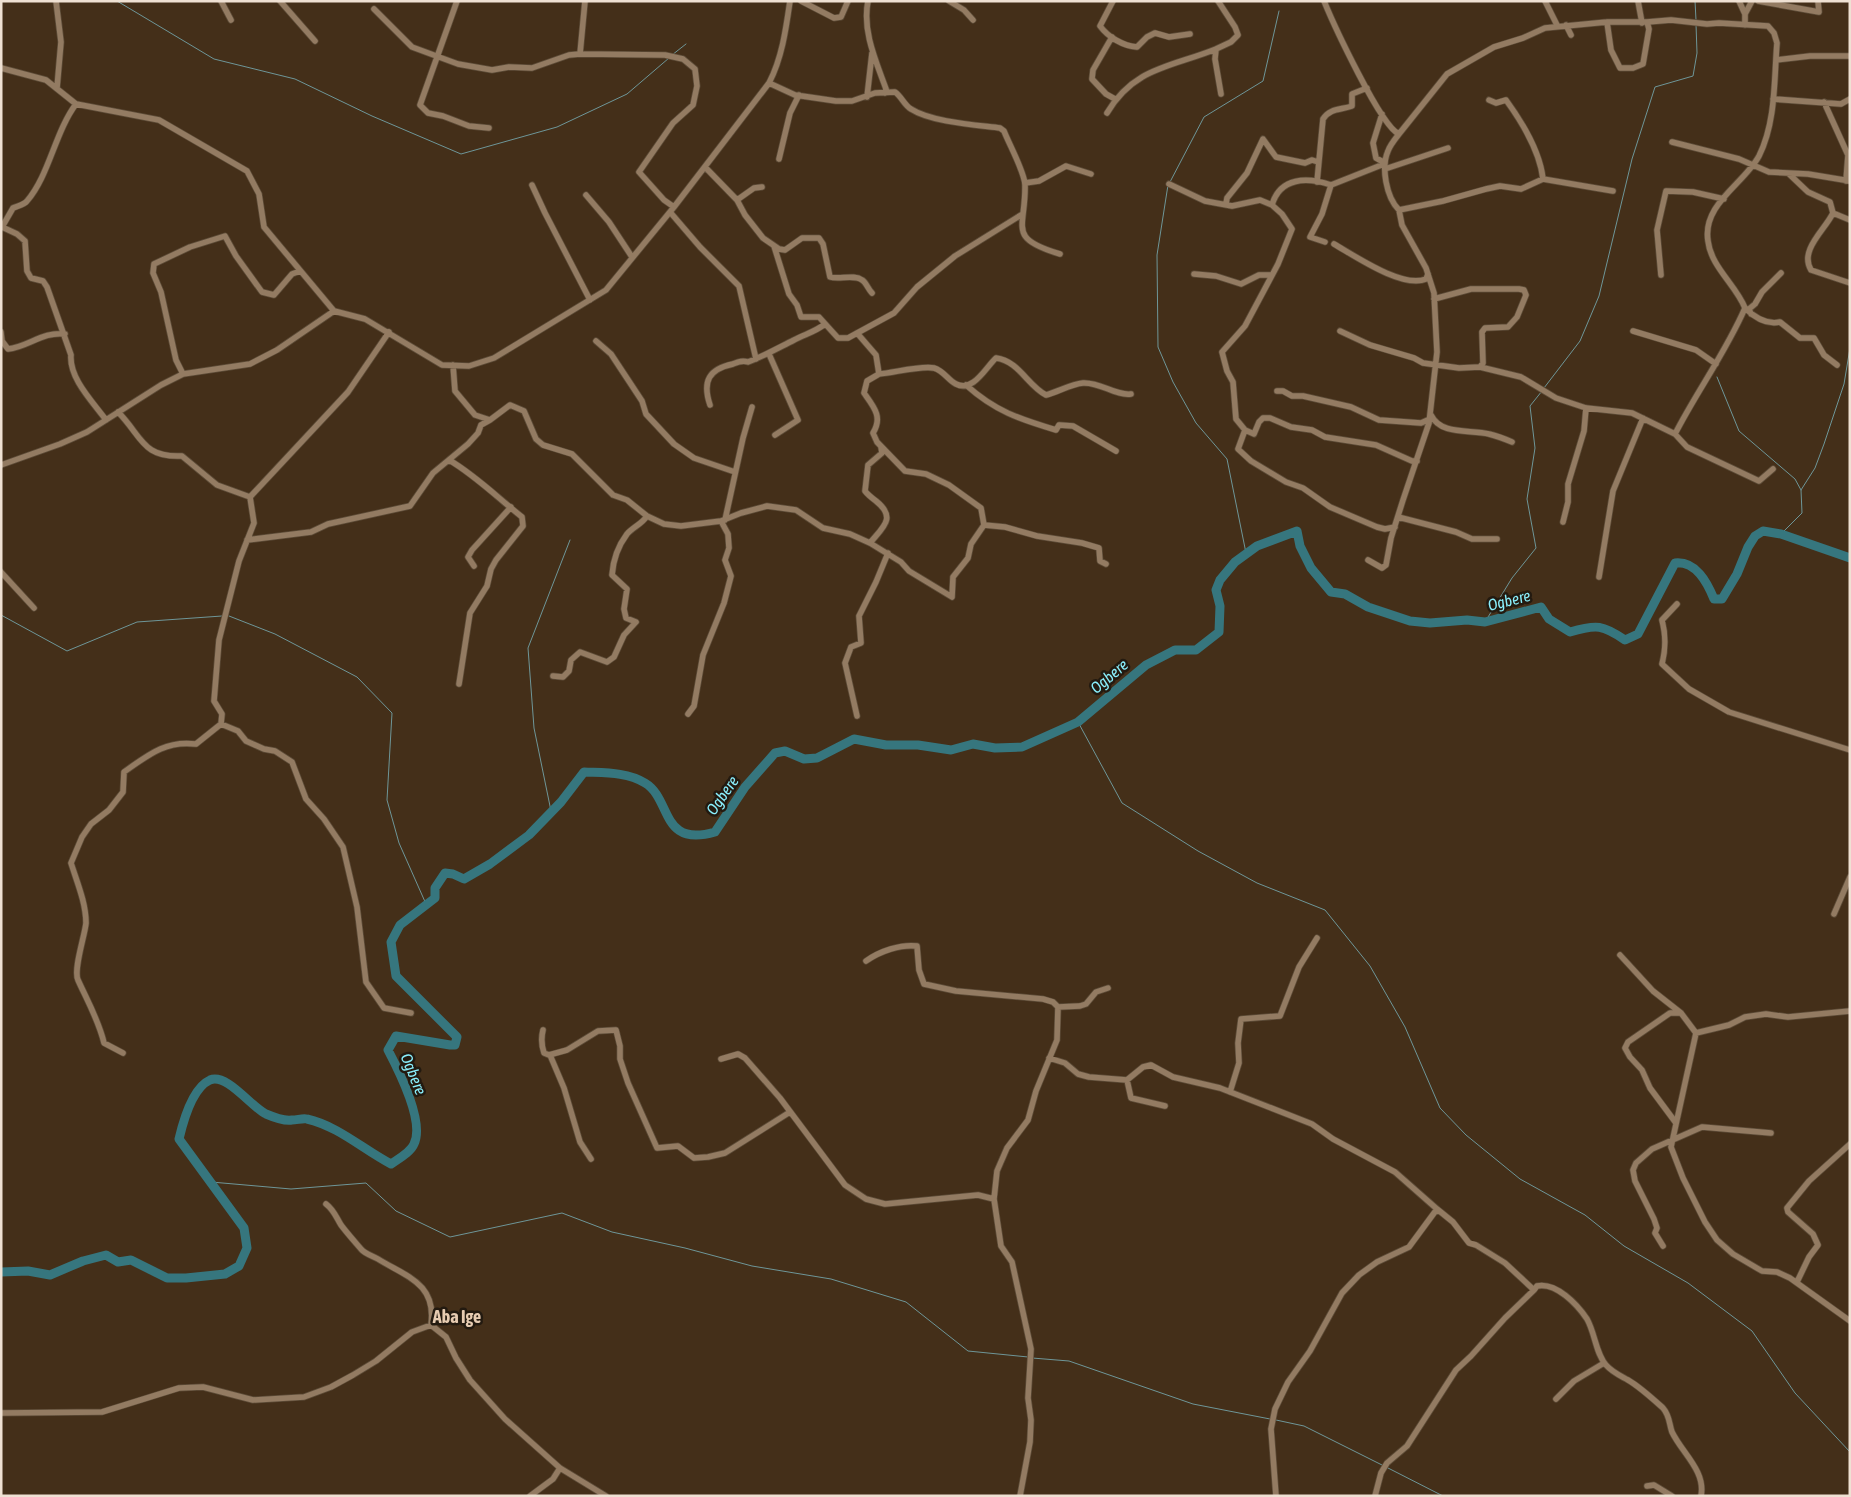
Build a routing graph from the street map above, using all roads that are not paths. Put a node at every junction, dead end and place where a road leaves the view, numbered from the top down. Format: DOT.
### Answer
graph roads {
  1 [pos="56,1"];
  2 [pos="221,1"];
  3 [pos="280,1"];
  4 [pos="457,1"];
  5 [pos="585,1"];
  6 [pos="790,1"];
  7 [pos="801,1"];
  8 [pos="848,1"];
  9 [pos="868,1"];
  10 [pos="949,1"];
  11 [pos="1113,1"];
  12 [pos="1218,1"];
  13 [pos="1324,1"];
  14 [pos="1545,1"];
  15 [pos="1638,1"];
  16 [pos="1739,1"];
  17 [pos="1752,1"];
  18 [pos="1758,1"];
  19 [pos="1818,1"];
  20 [pos="374,9"];
  21 [pos="1745,14"];
  22 [pos="231,20"];
  23 [pos="974,20"];
  24 [pos="1607,22"];
  25 [pos="1645,23"];
  26 [pos="1557,25"];
  27 [pos="1566,25"];
  28 [pos="1745,25"];
  29 [pos="1190,34"];
  30 [pos="1571,35"];
  31 [pos="1112,37"];
  32 [pos="316,42"];
  33 [pos="1216,49"];
  34 [pos="872,53"];
  35 [pos="580,54"];
  36 [pos="436,56"];
  37 [pos="1850,56"];
  38 [pos="1776,60"];
  39 [pos="1,68"];
  40 [pos="769,83"];
  41 [pos="57,88"];
  42 [pos="1367,88"];
  43 [pos="885,93"];
  44 [pos="1221,94"];
  45 [pos="799,95"];
  46 [pos="867,97"];
  47 [pos="1115,98"];
  48 [pos="1773,99"];
  49 [pos="1850,99"];
  50 [pos="1489,100"];
  51 [pos="1824,102"];
  52 [pos="76,104"];
  53 [pos="1107,113"];
  54 [pos="1382,114"];
  55 [pos="490,128"];
  56 [pos="1399,134"];
  57 [pos="1672,142"];
  58 [pos="1448,148"];
  59 [pos="1849,155"];
  60 [pos="779,159"];
  61 [pos="1318,162"];
  62 [pos="1385,165"];
  63 [pos="1754,165"];
  64 [pos="705,167"];
  65 [pos="1091,174"];
  66 [pos="1789,174"];
  67 [pos="1544,179"];
  68 [pos="1848,181"];
  69 [pos="1317,182"];
  70 [pos="1025,183"];
  71 [pos="1169,184"];
  72 [pos="532,185"];
  73 [pos="1331,185"];
  74 [pos="762,187"];
  75 [pos="1613,191"];
  76 [pos="586,195"];
  77 [pos="1724,198"];
  78 [pos="737,200"];
  79 [pos="1226,204"];
  80 [pos="1272,205"];
  81 [pos="672,210"];
  82 [pos="1399,210"];
  83 [pos="1833,213"];
  84 [pos="1021,215"];
  85 [pos="1850,220"];
  86 [pos="1325,242"];
  87 [pos="1334,244"];
  88 [pos="774,246"];
  89 [pos="1060,254"];
  90 [pos="632,257"];
  91 [pos="300,271"];
  92 [pos="1782,273"];
  93 [pos="1194,274"];
  94 [pos="1428,274"];
  95 [pos="1272,275"];
  96 [pos="1661,275"];
  97 [pos="1850,283"];
  98 [pos="872,293"];
  99 [pos="1434,299"];
  100 [pos="590,300"];
  101 [pos="1744,308"];
  102 [pos="334,311"];
  103 [pos="1751,314"];
  104 [pos="825,324"];
  105 [pos="1340,331"];
  106 [pos="1633,331"];
  107 [pos="1,332"];
  108 [pos="389,332"];
  109 [pos="857,333"];
  110 [pos="65,334"];
  111 [pos="596,341"];
  112 [pos="769,354"];
  113 [pos="756,359"];
  114 [pos="1435,364"];
  115 [pos="1716,364"];
  116 [pos="453,365"];
  117 [pos="1837,365"];
  118 [pos="1480,367"];
  119 [pos="183,374"];
  120 [pos="879,374"];
  121 [pos="966,385"];
  122 [pos="1277,391"];
  123 [pos="1131,394"];
  124 [pos="710,405"];
  125 [pos="752,407"];
  126 [pos="1586,408"];
  127 [pos="118,412"];
  128 [pos="1431,417"];
  129 [pos="1643,418"];
  130 [pos="106,420"];
  131 [pos="490,420"];
  132 [pos="1245,430"];
  133 [pos="1675,434"];
  134 [pos="775,435"];
  135 [pos="1512,442"];
  136 [pos="881,447"];
  137 [pos="1116,451"];
  138 [pos="449,460"];
  139 [pos="1417,460"];
  140 [pos="2,464"];
  141 [pos="1773,468"];
  142 [pos="735,472"];
  143 [pos="250,497"];
  144 [pos="511,507"];
  145 [pos="647,516"];
  146 [pos="1398,518"];
  147 [pos="723,521"];
  148 [pos="1564,522"];
  149 [pos="984,525"];
  150 [pos="1395,526"];
  151 [pos="1497,539"];
  152 [pos="247,540"];
  153 [pos="870,543"];
  154 [pos="888,553"];
  155 [pos="1368,560"];
  156 [pos="1106,564"];
  157 [pos="474,566"];
  158 [pos="1,572"];
  159 [pos="1599,577"];
  160 [pos="1677,604"];
  161 [pos="34,608"];
  162 [pos="553,676"];
  163 [pos="459,684"];
  164 [pos="688,714"];
  165 [pos="857,716"];
  166 [pos="221,724"];
  167 [pos="1850,750"];
  168 [pos="1850,877"];
  169 [pos="1834,914"];
  170 [pos="1317,938"];
  171 [pos="1620,955"];
  172 [pos="866,961"];
  173 [pos="1108,988"];
  174 [pos="1058,1007"];
  175 [pos="1850,1011"];
  176 [pos="1681,1013"];
  177 [pos="411,1014"];
  178 [pos="543,1030"];
  179 [pos="1696,1033"];
  180 [pos="123,1053"];
  181 [pos="550,1055"];
  182 [pos="1050,1058"];
  183 [pos="721,1059"];
  184 [pos="1127,1080"];
  185 [pos="1230,1092"];
  186 [pos="1165,1106"];
  187 [pos="790,1112"];
  188 [pos="1676,1124"];
  189 [pos="1771,1133"];
  190 [pos="1672,1141"];
  191 [pos="1850,1144"];
  192 [pos="591,1159"];
  193 [pos="994,1199"];
  194 [pos="326,1204"];
  195 [pos="1437,1209"];
  196 [pos="1663,1246"];
  197 [pos="1797,1282"];
  198 [pos="1534,1290"];
  199 [pos="1850,1321"];
  200 [pos="431,1326"];
  201 [pos="1604,1363"];
  202 [pos="1556,1399"];
  203 [pos="1,1413"];
  204 [pos="560,1468"];
  205 [pos="1648,1486"];
  206 [pos="530,1496"];
  207 [pos="606,1496"];
  208 [pos="1020,1496"];
  209 [pos="1276,1496"];
  210 [pos="1375,1496"];
  211 [pos="1672,1496"];
  212 [pos="1701,1496"];
  1 -- 41 [label="street"];
  2 -- 22 [label="street"];
  3 -- 32 [label="street"];
  4 -- 36 [label="street"];
  5 -- 35 [label="street"];
  6 -- 40 [label="street"];
  7 -- 8 [label="street"];
  9 -- 34 [label="street"];
  10 -- 23 [label="street"];
  11 -- 31 [label="street"];
  12 -- 33 [label="street"];
  13 -- 42 [label="street"];
  14 -- 26 [label="street"];
  15 -- 25 [label="street"];
  16 -- 21 [label="street"];
  17 -- 21 [label="street"];
  18 -- 19 [label="street"];
  20 -- 36 [label="street"];
  21 -- 28 [label="street"];
  24 -- 25 [label="street"];
  24 -- 25 [label="street"];
  24 -- 27 [label="street"];
  25 -- 28 [label="street"];
  26 -- 27 [label="street"];
  26 -- 56 [label="street"];
  27 -- 30 [label="street"];
  28 -- 38 [label="street"];
  29 -- 31 [label="street"];
  31 -- 47 [label="street"];
  33 -- 44 [label="street"];
  33 -- 47 [label="street"];
  34 -- 43 [label="street"];
  34 -- 46 [label="street"];
  35 -- 36 [label="street"];
  35 -- 81 [label="street"];
  36 -- 55 [label="street"];
  37 -- 38 [label="street"];
  38 -- 48 [label="street"];
  39 -- 41 [label="street"];
  40 -- 45 [label="street"];
  40 -- 64 [label="street"];
  41 -- 52 [label="street"];
  42 -- 54 [label="street"];
  42 -- 61 [label="street"];
  43 -- 46 [label="street"];
  43 -- 70 [label="street"];
  45 -- 46 [label="street"];
  45 -- 60 [label="street"];
  47 -- 53 [label="street"];
  48 -- 51 [label="street"];
  48 -- 63 [label="street"];
  49 -- 51 [label="street"];
  50 -- 67 [label="street"];
  51 -- 59 [label="street"];
  52 -- 91 [label="street"];
  52 -- 110 [label="street"];
  54 -- 56 [label="street"];
  54 -- 62 [label="street"];
  56 -- 62 [label="street"];
  57 -- 63 [label="street"];
  58 -- 62 [label="street"];
  59 -- 68 [label="street"];
  61 -- 69 [label="street"];
  61 -- 79 [label="street"];
  62 -- 73 [label="street"];
  62 -- 82 [label="street"];
  63 -- 66 [label="street"];
  63 -- 77 [label="street"];
  64 -- 78 [label="street"];
  64 -- 81 [label="street"];
  65 -- 70 [label="street"];
  66 -- 68 [label="street"];
  66 -- 83 [label="street"];
  67 -- 75 [label="street"];
  67 -- 82 [label="street"];
  69 -- 73 [label="street"];
  69 -- 80 [label="street"];
  70 -- 84 [label="street"];
  71 -- 79 [label="street"];
  72 -- 100 [label="street"];
  73 -- 86 [label="street"];
  74 -- 78 [label="street"];
  76 -- 90 [label="street"];
  77 -- 96 [label="street"];
  77 -- 101 [label="street"];
  78 -- 88 [label="street"];
  79 -- 80 [label="street"];
  80 -- 95 [label="street"];
  81 -- 90 [label="street"];
  81 -- 113 [label="street"];
  82 -- 94 [label="street"];
  83 -- 85 [label="street"];
  83 -- 97 [label="street"];
  84 -- 89 [label="street"];
  84 -- 109 [label="street"];
  87 -- 94 [label="street"];
  88 -- 98 [label="street"];
  88 -- 104 [label="street"];
  90 -- 100 [label="street"];
  91 -- 102 [label="street"];
  91 -- 119 [label="street"];
  92 -- 103 [label="street"];
  93 -- 95 [label="street"];
  94 -- 99 [label="street"];
  95 -- 132 [label="street"];
  99 -- 114 [label="street"];
  99 -- 118 [label="street"];
  100 -- 116 [label="street"];
  101 -- 103 [label="street"];
  101 -- 115 [label="street"];
  102 -- 108 [label="street"];
  102 -- 119 [label="street"];
  103 -- 117 [label="street"];
  104 -- 109 [label="street"];
  104 -- 112 [label="street"];
  105 -- 114 [label="street"];
  106 -- 115 [label="street"];
  107 -- 110 [label="street"];
  108 -- 116 [label="street"];
  108 -- 143 [label="street"];
  109 -- 120 [label="street"];
  110 -- 130 [label="street"];
  111 -- 142 [label="street"];
  112 -- 113 [label="street"];
  112 -- 134 [label="street"];
  113 -- 124 [label="street"];
  114 -- 118 [label="street"];
  114 -- 128 [label="street"];
  115 -- 133 [label="street"];
  116 -- 131 [label="street"];
  118 -- 126 [label="street"];
  119 -- 127 [label="street"];
  120 -- 121 [label="street"];
  120 -- 136 [label="street"];
  121 -- 123 [label="street"];
  121 -- 137 [label="street"];
  122 -- 128 [label="street"];
  125 -- 142 [label="street"];
  126 -- 129 [label="street"];
  126 -- 148 [label="street"];
  127 -- 130 [label="street"];
  127 -- 143 [label="street"];
  128 -- 135 [label="street"];
  128 -- 139 [label="street"];
  129 -- 133 [label="street"];
  129 -- 159 [label="street"];
  130 -- 140 [label="street"];
  131 -- 138 [label="street"];
  131 -- 145 [label="street"];
  132 -- 139 [label="street"];
  132 -- 150 [label="street"];
  133 -- 141 [label="street"];
  136 -- 149 [label="street"];
  136 -- 153 [label="street"];
  138 -- 144 [label="street"];
  138 -- 152 [label="street"];
  139 -- 146 [label="street"];
  142 -- 147 [label="street"];
  143 -- 152 [label="street"];
  144 -- 157 [label="street"];
  144 -- 163 [label="street"];
  145 -- 147 [label="street"];
  145 -- 162 [label="street"];
  146 -- 150 [label="street"];
  146 -- 151 [label="street"];
  147 -- 153 [label="street"];
  147 -- 164 [label="street"];
  149 -- 154 [label="street"];
  149 -- 156 [label="street"];
  150 -- 155 [label="street"];
  152 -- 166 [label="street"];
  153 -- 154 [label="street"];
  154 -- 165 [label="street"];
  158 -- 161 [label="street"];
  160 -- 167 [label="street"];
  166 -- 177 [label="street"];
  166 -- 180 [label="street"];
  168 -- 169 [label="street"];
  170 -- 185 [label="street"];
  171 -- 176 [label="street"];
  172 -- 174 [label="street"];
  173 -- 174 [label="street"];
  174 -- 182 [label="street"];
  175 -- 179 [label="street"];
  176 -- 179 [label="street"];
  176 -- 188 [label="street"];
  178 -- 181 [label="street"];
  179 -- 188 [label="street"];
  181 -- 187 [label="street"];
  181 -- 192 [label="street"];
  182 -- 184 [label="street"];
  182 -- 193 [label="street"];
  183 -- 187 [label="street"];
  184 -- 185 [label="street"];
  184 -- 186 [label="street"];
  185 -- 195 [label="street"];
  187 -- 193 [label="street"];
  188 -- 190 [label="street"];
  189 -- 190 [label="street"];
  190 -- 196 [label="street"];
  190 -- 197 [label="street"];
  191 -- 197 [label="street"];
  193 -- 208 [label="street"];
  194 -- 200 [label="street"];
  195 -- 198 [label="street"];
  195 -- 209 [label="street"];
  197 -- 199 [label="street"];
  198 -- 201 [label="street"];
  198 -- 210 [label="street"];
  200 -- 203 [label="street"];
  200 -- 204 [label="street"];
  201 -- 202 [label="street"];
  201 -- 212 [label="street"];
  204 -- 206 [label="street"];
  204 -- 207 [label="street"];
  205 -- 211 [label="street"];
}
